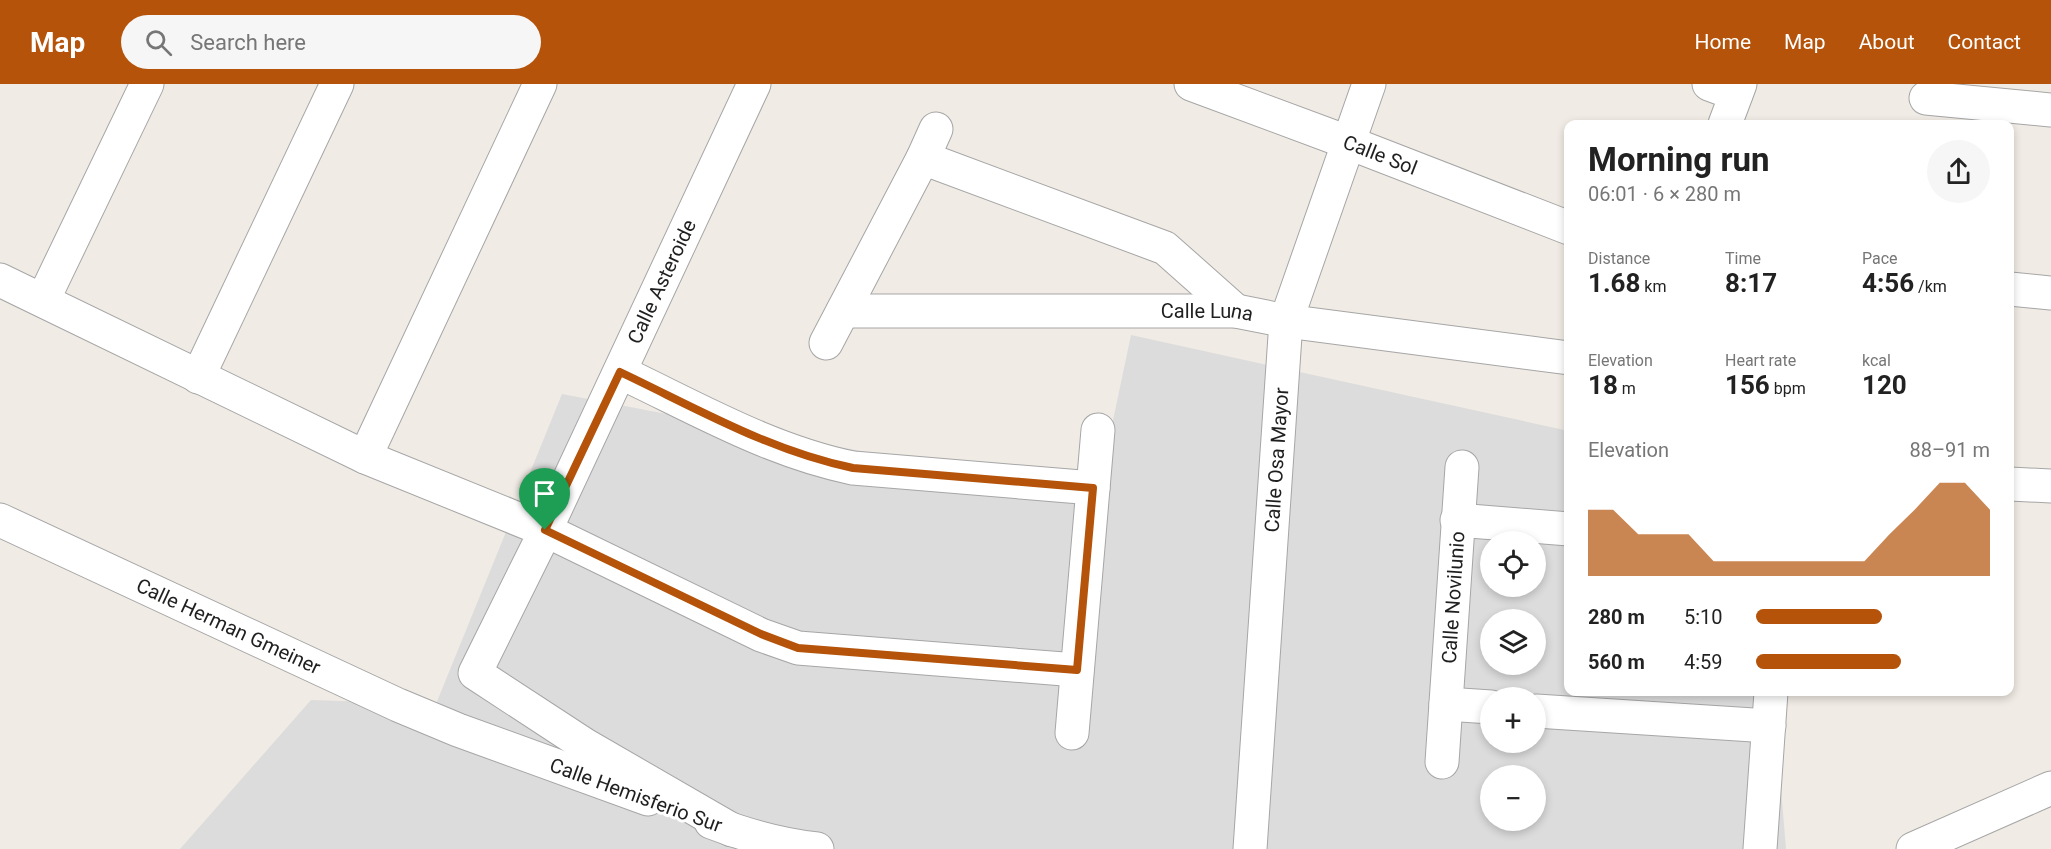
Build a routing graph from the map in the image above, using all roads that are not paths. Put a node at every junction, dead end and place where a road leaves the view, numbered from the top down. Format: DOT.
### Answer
graph roads {
  1 [pos="147,84"];
  2 [pos="337,84"];
  3 [pos="540,84"];
  4 [pos="754,84"];
  5 [pos="1191,84"];
  6 [pos="1369,84"];
  7 [pos="1728,87"];
  8 [pos="1925,102"];
  9 [pos="2051,110"];
  10 [pos="1725,120"];
  11 [pos="936,129"];
  12 [pos="1347,142"];
  13 [pos="922,158"];
  14 [pos="1564,226"];
  15 [pos="0,280"];
  16 [pos="2014,289"];
  17 [pos="2051,293"];
  18 [pos="43,300"];
  19 [pos="843,311"];
  20 [pos="1236,311"];
  21 [pos="1286,321"];
  22 [pos="826,343"];
  23 [pos="1564,357"];
  24 [pos="620,372"];
  25 [pos="198,377"];
  26 [pos="1098,430"];
  27 [pos="365,457"];
  28 [pos="1462,467"];
  29 [pos="2014,484"];
  30 [pos="2051,486"];
  31 [pos="1093,488"];
  32 [pos="0,520"];
  33 [pos="1457,520"];
  34 [pos="1564,529"];
  35 [pos="545,530"];
  36 [pos="1077,670"];
  37 [pos="1771,696"];
  38 [pos="1446,704"];
  39 [pos="1480,706"];
  40 [pos="1546,712"];
  41 [pos="1769,726"];
  42 [pos="458,730"];
  43 [pos="1072,733"];
  44 [pos="1442,762"];
  45 [pos="2051,788"];
  46 [pos="732,830"];
  47 [pos="816,849"];
  48 [pos="1250,849"];
  49 [pos="1760,849"];
  50 [pos="1913,849"];
  1 -- 18 [label="street"];
  2 -- 25 [label="street"];
  3 -- 27 [label="street"];
  4 -- 24 [label="street, Calle Asteroide"];
  5 -- 12 [label="street, Calle Sol"];
  6 -- 12 [label="street, Calle Osa Mayor"];
  7 -- 10 [label="street"];
  8 -- 9 [label="street"];
  11 -- 13 [label="street"];
  12 -- 14 [label="street, Calle Sol"];
  12 -- 21 [label="street, Calle Osa Mayor"];
  13 -- 19 [label="street"];
  13 -- 20 [label="street"];
  15 -- 18 [label="street"];
  16 -- 17 [label="street"];
  18 -- 25 [label="street"];
  19 -- 20 [label="street, Calle Luna"];
  19 -- 22 [label="street"];
  20 -- 21 [label="street, Calle Luna"];
  21 -- 23 [label="street, Calle Luna"];
  21 -- 48 [label="street, Calle Osa Mayor"];
  24 -- 31 [label="street"];
  24 -- 35 [label="street, Calle Asteroide"];
  25 -- 27 [label="street"];
  26 -- 31 [label="street"];
  27 -- 35 [label="street"];
  28 -- 33 [label="street"];
  29 -- 30 [label="street"];
  31 -- 36 [label="street"];
  32 -- 42 [label="street, Calle Herman Gmeiner"];
  33 -- 34 [label="street, Calle Novilunio"];
  33 -- 38 [label="street, Calle Novilunio"];
  35 -- 36 [label="street"];
  35 -- 46 [label="street, Calle Asteroide"];
  36 -- 43 [label="street"];
  37 -- 41 [label="street"];
  38 -- 39 [label="street"];
  38 -- 44 [label="street, Calle Novilunio"];
  40 -- 41 [label="street"];
  41 -- 49 [label="street"];
  42 -- 46 [label="street, Calle Hemisferio Sur"];
  45 -- 50 [label="street"];
  46 -- 47 [label="street, Calle Hemisferio Sur"];
}
